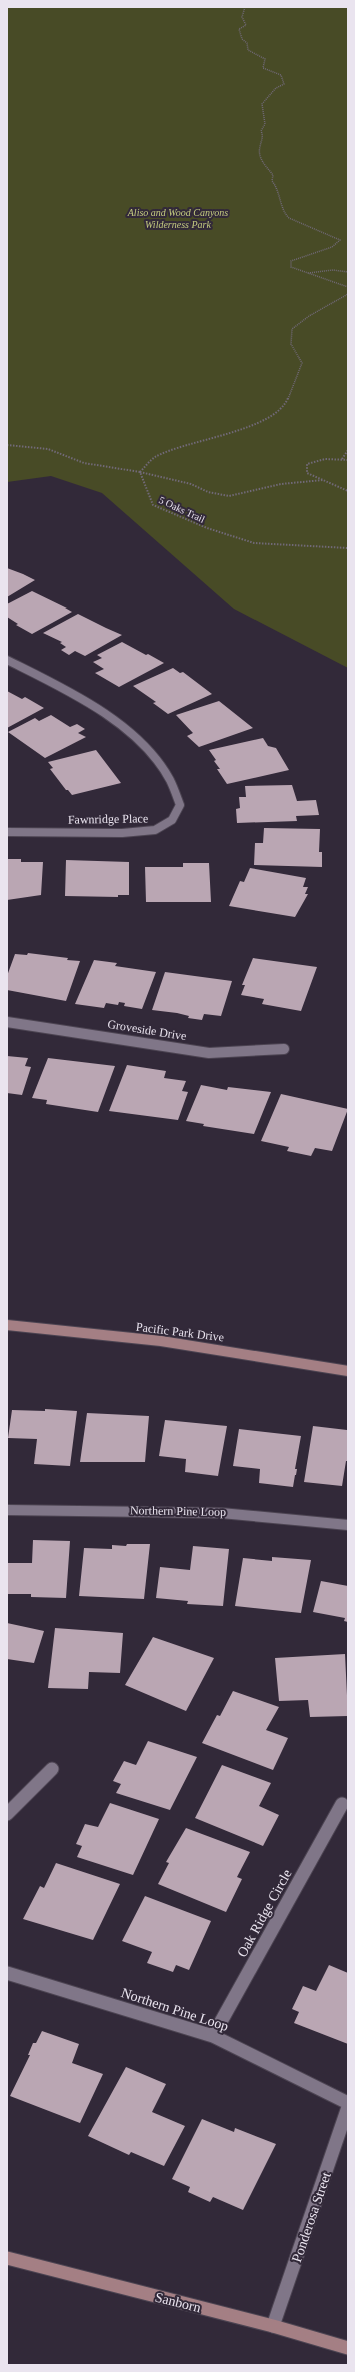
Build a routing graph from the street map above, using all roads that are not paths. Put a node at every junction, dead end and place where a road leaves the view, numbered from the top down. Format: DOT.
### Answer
graph roads {
  1 [pos="7,660"];
  2 [pos="7,832"];
  3 [pos="7,1022"];
  4 [pos="284,1049"];
  5 [pos="7,1326"];
  6 [pos="348,1370"];
  7 [pos="7,1510"];
  8 [pos="348,1525"];
  9 [pos="52,1769"];
  10 [pos="342,1804"];
  11 [pos="7,1814"];
  12 [pos="7,1973"];
  13 [pos="213,2036"];
  14 [pos="348,2103"];
  15 [pos="348,2107"];
  16 [pos="7,2258"];
  17 [pos="274,2326"];
  18 [pos="348,2348"];
  1 -- 2 [label="street, Fawnridge Place"];
  3 -- 4 [label="street, Groveside Drive"];
  5 -- 6 [label="main road, Pacific Park Drive"];
  7 -- 8 [label="street, Northern Pine Loop"];
  9 -- 11 [label="street"];
  10 -- 13 [label="street, Oak Ridge Circle"];
  12 -- 13 [label="street, Northern Pine Loop"];
  13 -- 14 [label="street, Northern Pine Loop"];
  15 -- 17 [label="street, Ponderosa Street"];
  16 -- 17 [label="main road, Sanborn"];
  17 -- 18 [label="main road, Sanborn"];
}
